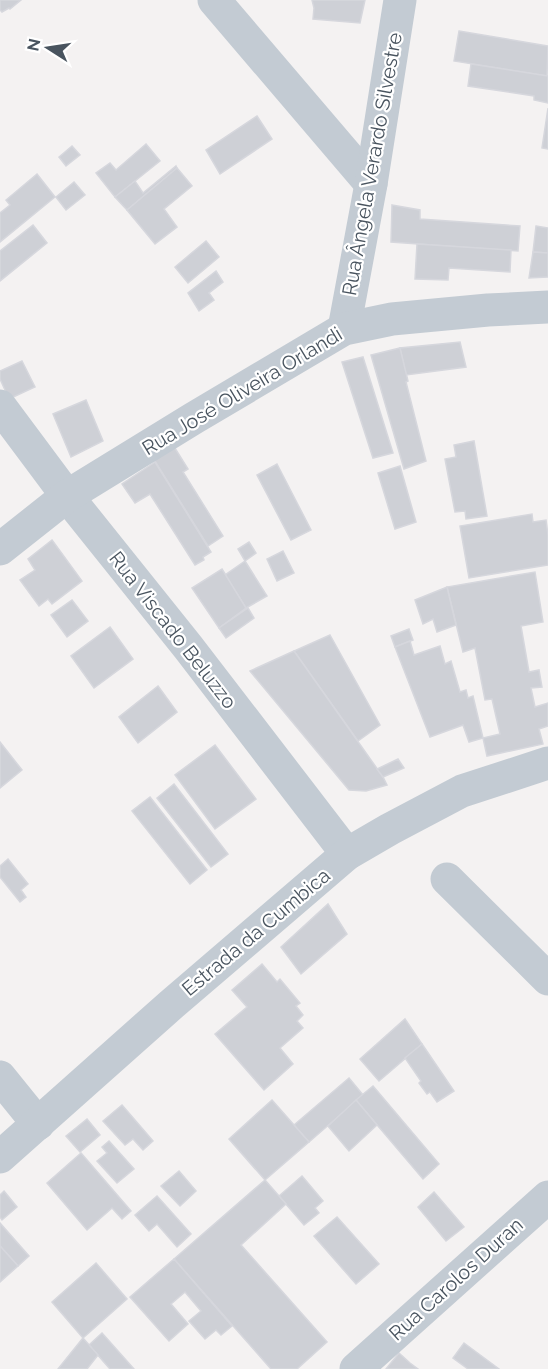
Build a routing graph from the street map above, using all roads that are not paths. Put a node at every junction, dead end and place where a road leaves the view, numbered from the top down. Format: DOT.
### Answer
graph roads {
  1 [pos="214,0"];
  2 [pos="400,0"];
  3 [pos="372,184"];
  4 [pos="548,307"];
  5 [pos="344,328"];
  6 [pos="0,406"];
  7 [pos="67,496"];
  8 [pos="0,549"];
  9 [pos="548,763"];
  10 [pos="347,854"];
  11 [pos="447,879"];
  12 [pos="548,979"];
  13 [pos="0,1077"];
  14 [pos="38,1124"];
  15 [pos="0,1157"];
  16 [pos="538,1206"];
  17 [pos="356,1369"];
  1 -- 3 [label="street"];
  2 -- 3 [label="street, Rua Ângela Verardo Silvestre"];
  3 -- 5 [label="street, Rua Ângela Verardo Silvestre"];
  4 -- 5 [label="street, Rua José Oliveira Orlandi"];
  5 -- 7 [label="street, Rua José Oliveira Orlandi"];
  6 -- 7 [label="street, Rua Viscado Beluzzo"];
  7 -- 8 [label="street, Rua José Oliveira Orlandi"];
  7 -- 10 [label="street, Rua Viscado Beluzzo"];
  9 -- 10 [label="street, Estrada da Cumbica"];
  10 -- 14 [label="street, Estrada da Cumbica"];
  11 -- 12 [label="street"];
  13 -- 14 [label="street"];
  14 -- 15 [label="street, Estrada da Cumbica"];
  16 -- 17 [label="street, Rua Carolos Duran"];
}
